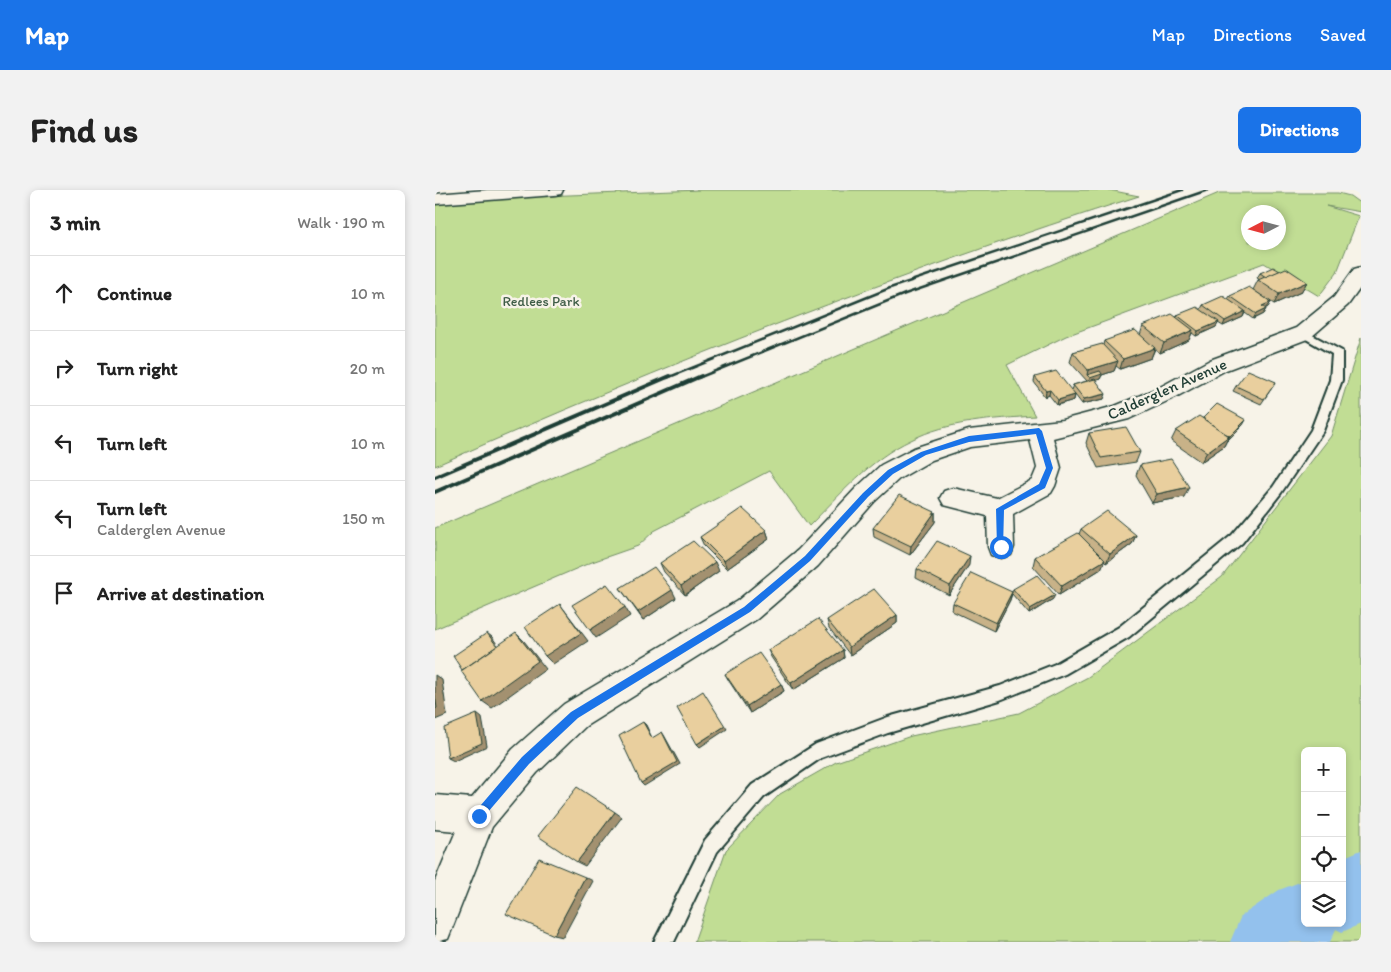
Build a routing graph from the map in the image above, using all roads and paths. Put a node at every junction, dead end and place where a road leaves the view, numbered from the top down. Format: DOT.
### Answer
graph roads {
  1 [pos="555,190"];
  2 [pos="435,199"];
  3 [pos="1361,273"];
  4 [pos="1303,333"];
  5 [pos="1039,431"];
  6 [pos="953,498"];
  7 [pos="1000,509"];
  8 [pos="1001,547"];
  9 [pos="435,812"];
  10 [pos="479,816"];
  11 [pos="435,926"];
  12 [pos="664,942"];
  1 -- 2 [label="street"];
  3 -- 4 [label="street, Calderglen Avenue"];
  4 -- 5 [label="street, Calderglen Avenue"];
  4 -- 12 [label="lane"];
  5 -- 7 [label="street"];
  5 -- 10 [label="street, Calderglen Avenue"];
  6 -- 7 [label="street"];
  7 -- 8 [label="street"];
  9 -- 10 [label="street"];
  10 -- 11 [label="street, Calderglen Avenue"];
}
